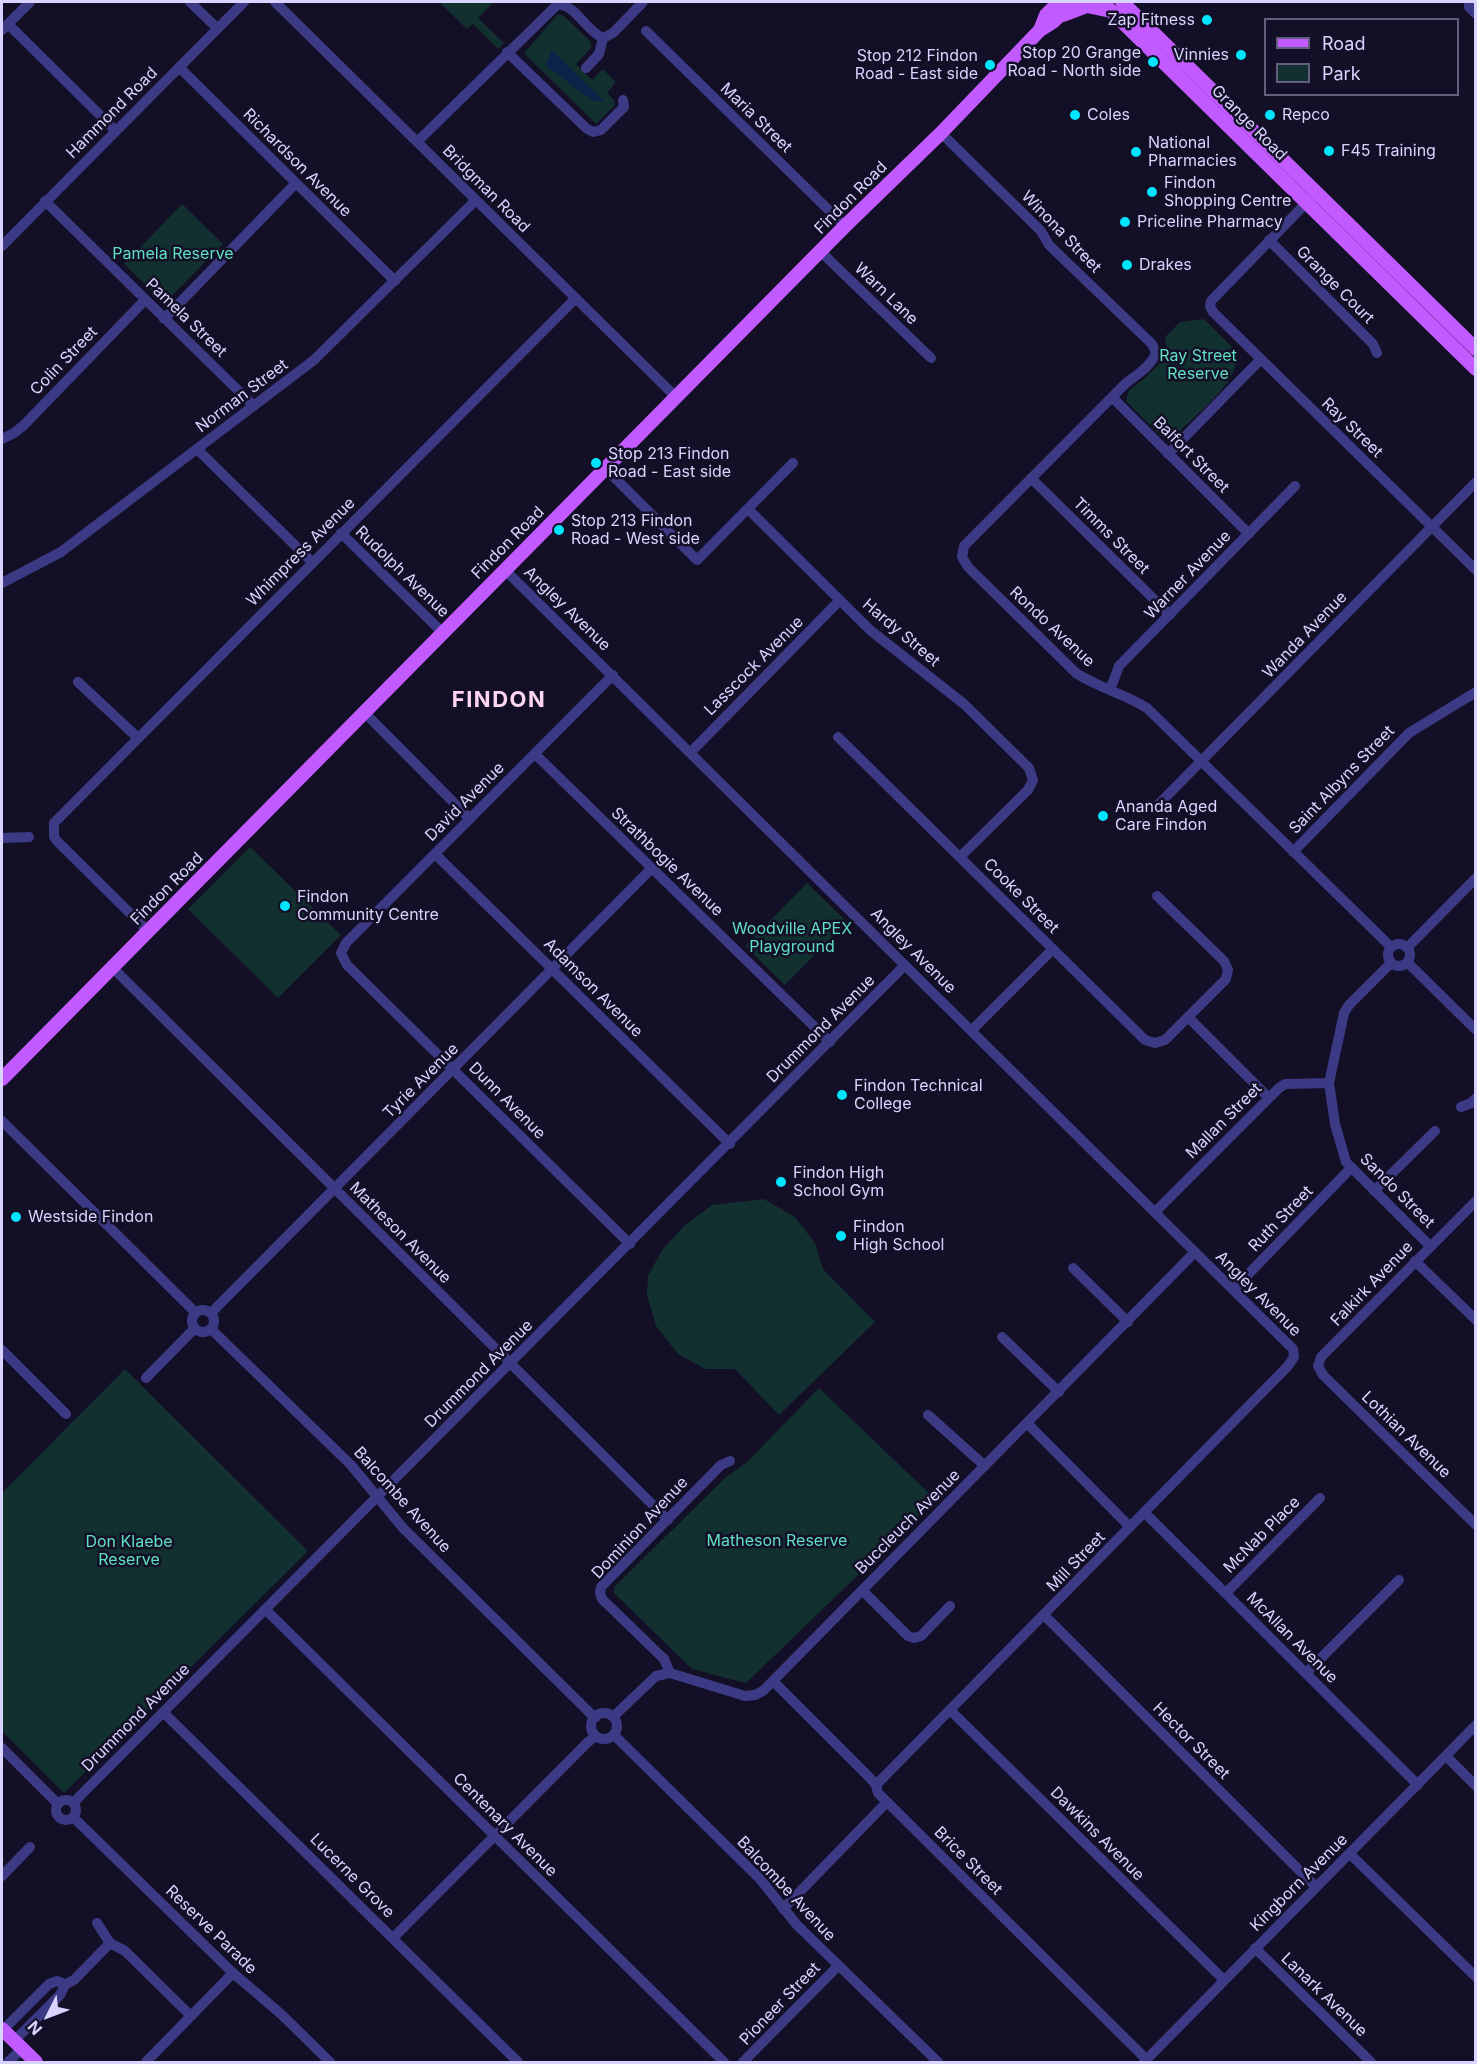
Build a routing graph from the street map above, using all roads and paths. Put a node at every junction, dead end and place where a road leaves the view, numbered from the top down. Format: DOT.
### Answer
graph roads {
  1 [pos="30,2"];
  2 [pos="190,2"];
  3 [pos="244,2"];
  4 [pos="275,2"];
  5 [pos="643,2"];
  6 [pos="1073,2"];
  7 [pos="1102,2"];
  8 [pos="1469,2"];
  9 [pos="558,3"];
  10 [pos="1056,7"];
  11 [pos="1117,7"];
  12 [pos="1476,14"];
  13 [pos="5,27"];
  14 [pos="217,28"];
  15 [pos="646,31"];
  16 [pos="603,38"];
  17 [pos="507,52"];
  18 [pos="178,67"];
  19 [pos="586,68"];
  20 [pos="623,100"];
  21 [pos="1234,112"];
  22 [pos="1245,122"];
  23 [pos="1227,124"];
  24 [pos="115,130"];
  25 [pos="941,133"];
  26 [pos="417,142"];
  27 [pos="296,183"];
  28 [pos="1311,197"];
  29 [pos="476,200"];
  30 [pos="45,201"];
  31 [pos="845,226"];
  32 [pos="1269,240"];
  33 [pos="2,246"];
  34 [pos="820,251"];
  35 [pos="395,281"];
  36 [pos="576,298"];
  37 [pos="145,300"];
  38 [pos="164,319"];
  39 [pos="1476,349"];
  40 [pos="1156,353"];
  41 [pos="1377,353"];
  42 [pos="931,358"];
  43 [pos="1261,359"];
  44 [pos="1476,369"];
  45 [pos="676,397"];
  46 [pos="1112,397"];
  47 [pos="254,406"];
  48 [pos="2,439"];
  49 [pos="197,449"];
  50 [pos="1168,454"];
  51 [pos="793,463"];
  52 [pos="605,468"];
  53 [pos="1031,478"];
  54 [pos="1476,482"];
  55 [pos="1295,486"];
  56 [pos="747,509"];
  57 [pos="1432,527"];
  58 [pos="341,533"];
  59 [pos="1249,534"];
  60 [pos="312,562"];
  61 [pos="506,570"];
  62 [pos="1476,570"];
  63 [pos="2,584"];
  64 [pos="839,601"];
  65 [pos="1170,615"];
  66 [pos="442,633"];
  67 [pos="613,675"];
  68 [pos="78,682"];
  69 [pos="1110,690"];
  70 [pos="1475,694"];
  71 [pos="364,712"];
  72 [pos="837,737"];
  73 [pos="138,738"];
  74 [pos="691,752"];
  75 [pos="535,754"];
  76 [pos="1202,761"];
  77 [pos="1155,808"];
  78 [pos="470,819"];
  79 [pos="29,837"];
  80 [pos="2,838"];
  81 [pos="1293,852"];
  82 [pos="435,854"];
  83 [pos="960,857"];
  84 [pos="652,868"];
  85 [pos="1476,878"];
  86 [pos="1157,896"];
  87 [pos="148,931"];
  88 [pos="1391,947"];
  89 [pos="1407,948"];
  90 [pos="1053,950"];
  91 [pos="341,953"];
  92 [pos="1407,962"];
  93 [pos="1391,963"];
  94 [pos="905,965"];
  95 [pos="112,967"];
  96 [pos="553,969"];
  97 [pos="1188,1017"];
  98 [pos="972,1030"];
  99 [pos="1476,1030"];
  100 [pos="830,1042"];
  101 [pos="453,1069"];
  102 [pos="4,1074"];
  103 [pos="1329,1083"];
  104 [pos="1268,1097"];
  105 [pos="1476,1098"];
  106 [pos="1461,1107"];
  107 [pos="2,1121"];
  108 [pos="1435,1131"];
  109 [pos="730,1144"];
  110 [pos="1351,1168"];
  111 [pos="335,1189"];
  112 [pos="1374,1191"];
  113 [pos="1476,1201"];
  114 [pos="1155,1212"];
  115 [pos="630,1244"];
  116 [pos="1430,1246"];
  117 [pos="1195,1252"];
  118 [pos="1416,1261"];
  119 [pos="1073,1268"];
  120 [pos="1233,1290"];
  121 [pos="196,1313"];
  122 [pos="211,1313"];
  123 [pos="1476,1320"];
  124 [pos="1128,1322"];
  125 [pos="195,1328"];
  126 [pos="211,1329"];
  127 [pos="1002,1337"];
  128 [pos="2,1350"];
  129 [pos="1294,1357"];
  130 [pos="511,1363"];
  131 [pos="1318,1366"];
  132 [pos="146,1378"];
  133 [pos="1059,1392"];
  134 [pos="66,1413"];
  135 [pos="928,1415"];
  136 [pos="1028,1424"];
  137 [pos="730,1461"];
  138 [pos="985,1466"];
  139 [pos="377,1497"];
  140 [pos="1320,1498"];
  141 [pos="1144,1514"];
  142 [pos="668,1520"];
  143 [pos="1476,1525"];
  144 [pos="1130,1527"];
  145 [pos="1399,1580"];
  146 [pos="862,1590"];
  147 [pos="1226,1593"];
  148 [pos="950,1606"];
  149 [pos="265,1609"];
  150 [pos="1044,1615"];
  151 [pos="670,1673"];
  152 [pos="1306,1673"];
  153 [pos="773,1681"];
  154 [pos="950,1710"];
  155 [pos="163,1712"];
  156 [pos="596,1717"];
  157 [pos="613,1717"];
  158 [pos="1476,1725"];
  159 [pos="614,1735"];
  160 [pos="596,1736"];
  161 [pos="2,1748"];
  162 [pos="1446,1756"];
  163 [pos="876,1785"];
  164 [pos="1418,1785"];
  165 [pos="1476,1785"];
  166 [pos="887,1802"];
  167 [pos="73,1803"];
  168 [pos="58,1804"];
  169 [pos="73,1817"];
  170 [pos="496,1836"];
  171 [pos="30,1847"];
  172 [pos="1350,1854"];
  173 [pos="2,1876"];
  174 [pos="1316,1887"];
  175 [pos="783,1909"];
  176 [pos="97,1923"];
  177 [pos="393,1938"];
  178 [pos="110,1942"];
  179 [pos="1255,1948"];
  180 [pos="838,1966"];
  181 [pos="232,1973"];
  182 [pos="1476,1977"];
  183 [pos="1224,1980"];
  184 [pos="64,1985"];
  185 [pos="191,2016"];
  186 [pos="2,2029"];
  187 [pos="18,2045"];
  188 [pos="933,2061"];
  189 [pos="1145,2061"];
  190 [pos="8,2062"];
  191 [pos="36,2062"];
  192 [pos="146,2062"];
  193 [pos="330,2062"];
  194 [pos="518,2062"];
  195 [pos="724,2062"];
  196 [pos="743,2062"];
  197 [pos="1370,2062"];
  1 -- 13 [label="street"];
  2 -- 14 [label="street"];
  3 -- 14 [label="street, Hammond Road"];
  4 -- 26 [label="street, Bridgman Road"];
  5 -- 16 [label="street"];
  6 -- 10 [label="main road, Findon Road"];
  7 -- 11 [label="main road, Grange Road"];
  8 -- 12 [label="street"];
  9 -- 16 [label="street"];
  9 -- 17 [label="street"];
  10 -- 11 [label="main road"];
  10 -- 25 [label="main road, Findon Road"];
  11 -- 21 [label="main road, Grange Road"];
  11 -- 23 [label="main road, Grange Road"];
  13 -- 24 [label="street"];
  14 -- 18 [label="street, Hammond Road"];
  15 -- 31 [label="street, Maria Street"];
  16 -- 19 [label="street"];
  17 -- 20 [label="street"];
  17 -- 26 [label="street"];
  18 -- 24 [label="street, Hammond Road"];
  18 -- 27 [label="street, Richardson Avenue"];
  21 -- 22 [label="main road, Grange Road"];
  21 -- 23 [label="main road"];
  22 -- 23 [label="main road"];
  22 -- 28 [label="main road, Grange Road"];
  23 -- 28 [label="main road, Grange Road"];
  24 -- 30 [label="street, Hammond Road"];
  25 -- 31 [label="main road, Findon Road"];
  25 -- 40 [label="street, Winona Street"];
  26 -- 29 [label="street, Bridgman Road"];
  27 -- 35 [label="street, Richardson Avenue"];
  27 -- 38 [label="street"];
  28 -- 32 [label="street"];
  28 -- 39 [label="main road, Grange Road"];
  28 -- 44 [label="main road, Grange Road"];
  29 -- 35 [label="street, Norman Street"];
  29 -- 36 [label="street, Bridgman Road"];
  30 -- 33 [label="street, Hammond Road"];
  30 -- 37 [label="street, Pamela Street"];
  31 -- 34 [label="main road, Findon Road"];
  32 -- 41 [label="street, Grange Court"];
  32 -- 43 [label="street, Ray Street"];
  34 -- 42 [label="street, Warn Lane"];
  34 -- 45 [label="main road, Findon Road"];
  35 -- 47 [label="street, Norman Street"];
  36 -- 45 [label="street, Bridgman Road"];
  36 -- 58 [label="street, Whimpress Avenue"];
  37 -- 38 [label="street, Pamela Street"];
  37 -- 48 [label="street, Colin Street"];
  38 -- 47 [label="street, Pamela Street"];
  40 -- 46 [label="street, Rondo Avenue"];
  43 -- 50 [label="street"];
  43 -- 57 [label="street, Ray Street"];
  45 -- 52 [label="main road, Findon Road"];
  46 -- 50 [label="street, Balfort Street"];
  46 -- 53 [label="street, Rondo Avenue"];
  47 -- 49 [label="street, Norman Street"];
  49 -- 60 [label="street"];
  49 -- 63 [label="street, Norman Street"];
  50 -- 59 [label="street, Balfort Street"];
  51 -- 56 [label="street"];
  52 -- 56 [label="street"];
  52 -- 61 [label="main road, Findon Road"];
  53 -- 65 [label="street, Timms Street"];
  53 -- 69 [label="street, Rondo Avenue"];
  54 -- 57 [label="street, Wanda Avenue"];
  55 -- 59 [label="street, Warner Avenue"];
  56 -- 64 [label="street, Hardy Street"];
  57 -- 62 [label="street, Ray Street"];
  57 -- 76 [label="street, Wanda Avenue"];
  58 -- 60 [label="street, Whimpress Avenue"];
  58 -- 66 [label="street, Rudolph Avenue"];
  59 -- 65 [label="street, Warner Avenue"];
  60 -- 73 [label="street, Whimpress Avenue"];
  61 -- 66 [label="main road, Findon Road"];
  61 -- 67 [label="street, Angley Avenue"];
  64 -- 74 [label="street, Lasscock Avenue"];
  64 -- 83 [label="street, Hardy Street"];
  65 -- 69 [label="street, Warner Avenue"];
  66 -- 71 [label="main road, Findon Road"];
  67 -- 74 [label="street, Angley Avenue"];
  67 -- 75 [label="street, David Avenue"];
  68 -- 73 [label="street"];
  69 -- 76 [label="street, Rondo Avenue"];
  70 -- 81 [label="street, Saint Albyns Street"];
  71 -- 78 [label="street"];
  71 -- 87 [label="main road, Findon Road"];
  72 -- 83 [label="street, Cooke Street"];
  73 -- 87 [label="street, Whimpress Avenue"];
  74 -- 94 [label="street, Angley Avenue"];
  75 -- 78 [label="street, David Avenue"];
  75 -- 84 [label="street, Strathbogie Avenue"];
  76 -- 77 [label="street, Wanda Avenue"];
  76 -- 81 [label="street, Rondo Avenue"];
  78 -- 82 [label="street, David Avenue"];
  79 -- 80 [label="street"];
  81 -- 88 [label="street, Rondo Avenue"];
  82 -- 91 [label="street, David Avenue"];
  82 -- 96 [label="street, Adamson Avenue"];
  83 -- 90 [label="street, Cooke Street"];
  84 -- 96 [label="street, Tyrie Avenue"];
  84 -- 100 [label="street, Strathbogie Avenue"];
  85 -- 89 [label="street"];
  86 -- 97 [label="street, Cooke Street"];
  87 -- 95 [label="main road, Findon Road"];
  88 -- 89 [label="street"];
  88 -- 93 [label="street"];
  89 -- 92 [label="street"];
  90 -- 97 [label="street, Cooke Street"];
  90 -- 98 [label="street"];
  91 -- 101 [label="street, Dunn Avenue"];
  92 -- 93 [label="street"];
  92 -- 99 [label="street"];
  93 -- 103 [label="street, Sando Street"];
  94 -- 98 [label="street, Angley Avenue"];
  94 -- 100 [label="street, Drummond Avenue"];
  95 -- 102 [label="main road, Findon Road"];
  95 -- 111 [label="street, Matheson Avenue"];
  96 -- 101 [label="street, Tyrie Avenue"];
  96 -- 109 [label="street, Adamson Avenue"];
  97 -- 104 [label="street"];
  98 -- 114 [label="street, Angley Avenue"];
  100 -- 109 [label="street, Drummond Avenue"];
  101 -- 111 [label="street, Tyrie Avenue"];
  101 -- 115 [label="street, Dunn Avenue"];
  103 -- 104 [label="street, Mallan Street"];
  103 -- 110 [label="street, Sando Street"];
  104 -- 114 [label="street, Mallan Street"];
  105 -- 106 [label="street"];
  107 -- 121 [label="street"];
  108 -- 112 [label="street"];
  109 -- 115 [label="street, Drummond Avenue"];
  110 -- 112 [label="street, Sando Street"];
  110 -- 120 [label="street, Ruth Street"];
  111 -- 122 [label="street, Tyrie Avenue"];
  111 -- 130 [label="street, Matheson Avenue"];
  112 -- 116 [label="street, Sando Street"];
  113 -- 116 [label="street, Falkirk Avenue"];
  114 -- 117 [label="street, Angley Avenue"];
  115 -- 130 [label="street, Drummond Avenue"];
  116 -- 118 [label="street, Falkirk Avenue"];
  117 -- 120 [label="street, Angley Avenue"];
  117 -- 124 [label="street, Buccleuch Avenue"];
  118 -- 123 [label="street"];
  118 -- 131 [label="street, Falkirk Avenue"];
  119 -- 124 [label="street"];
  120 -- 129 [label="street, Angley Avenue"];
  121 -- 122 [label="street"];
  121 -- 125 [label="street"];
  122 -- 126 [label="street"];
  124 -- 133 [label="street, Buccleuch Avenue"];
  125 -- 126 [label="street"];
  125 -- 132 [label="street"];
  126 -- 139 [label="street, Balcombe Avenue"];
  127 -- 133 [label="street"];
  128 -- 134 [label="street"];
  129 -- 141 [label="street, Mill Street"];
  130 -- 139 [label="street, Drummond Avenue"];
  130 -- 142 [label="street, Matheson Avenue"];
  131 -- 143 [label="street, Lothian Avenue"];
  133 -- 136 [label="street, Buccleuch Avenue"];
  135 -- 138 [label="street"];
  136 -- 138 [label="street, Buccleuch Avenue"];
  136 -- 144 [label="street"];
  137 -- 142 [label="street, Dominion Avenue"];
  138 -- 146 [label="street, Buccleuch Avenue"];
  139 -- 149 [label="street, Drummond Avenue"];
  139 -- 156 [label="street, Balcombe Avenue"];
  140 -- 147 [label="street, McNab Place"];
  141 -- 144 [label="street, Mill Street"];
  141 -- 147 [label="street, McAllan Avenue"];
  142 -- 151 [label="street, Dominion Avenue"];
  144 -- 150 [label="street, Mill Street"];
  145 -- 152 [label="street"];
  146 -- 148 [label="street"];
  146 -- 153 [label="street, Buccleuch Avenue"];
  147 -- 152 [label="street, McAllan Avenue"];
  149 -- 155 [label="street, Drummond Avenue"];
  149 -- 170 [label="street, Centenary Avenue"];
  150 -- 154 [label="street, Mill Street"];
  150 -- 174 [label="street, Hector Street"];
  151 -- 153 [label="street, Buccleuch Avenue"];
  151 -- 157 [label="street"];
  152 -- 164 [label="street, McAllan Avenue"];
  153 -- 163 [label="street, Brice Street"];
  154 -- 163 [label="street, Mill Street"];
  154 -- 183 [label="street, Dawkins Avenue"];
  155 -- 167 [label="street, Drummond Avenue"];
  155 -- 177 [label="street, Lucerne Grove"];
  156 -- 157 [label="street"];
  156 -- 160 [label="street"];
  157 -- 159 [label="street"];
  158 -- 162 [label="street, Kingborn Avenue"];
  159 -- 160 [label="street"];
  159 -- 175 [label="street, Balcombe Avenue"];
  160 -- 170 [label="street"];
  161 -- 168 [label="street"];
  162 -- 164 [label="street, Kingborn Avenue"];
  162 -- 165 [label="street"];
  163 -- 166 [label="street, Brice Street"];
  164 -- 172 [label="street, Kingborn Avenue"];
  166 -- 175 [label="street"];
  166 -- 189 [label="street, Brice Street"];
  167 -- 168 [label="street"];
  167 -- 169 [label="street"];
  168 -- 169 [label="street"];
  169 -- 181 [label="street, Reserve Parade"];
  170 -- 177 [label="street"];
  170 -- 195 [label="street, Centenary Avenue"];
  171 -- 173 [label="street"];
  172 -- 174 [label="street, Kingborn Avenue"];
  172 -- 182 [label="street"];
  174 -- 179 [label="street, Kingborn Avenue"];
  175 -- 180 [label="street, Balcombe Avenue"];
  176 -- 178 [label="street"];
  177 -- 194 [label="street, Lucerne Grove"];
  178 -- 184 [label="street"];
  178 -- 185 [label="street"];
  179 -- 183 [label="street, Kingborn Avenue"];
  179 -- 197 [label="street, Lanark Avenue"];
  180 -- 188 [label="street, Balcombe Avenue"];
  180 -- 196 [label="street, Pioneer Street"];
  181 -- 185 [label="street"];
  181 -- 193 [label="street, Reserve Parade"];
  183 -- 189 [label="street, Kingborn Avenue"];
  184 -- 186 [label="street"];
  184 -- 187 [label="street"];
  185 -- 192 [label="street"];
  186 -- 187 [label="main road"];
  187 -- 190 [label="street"];
  187 -- 191 [label="main road"];
}
